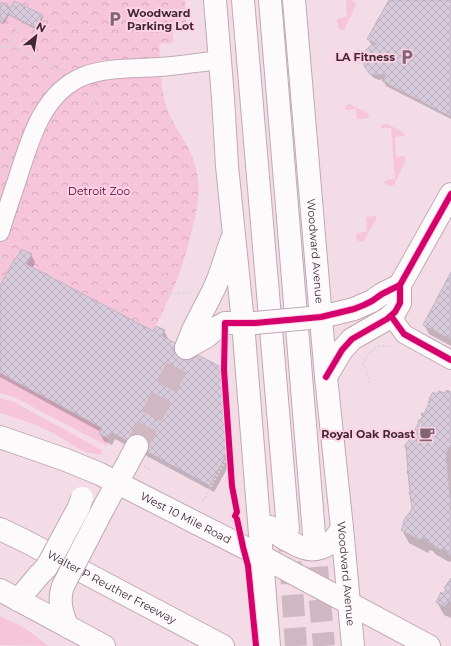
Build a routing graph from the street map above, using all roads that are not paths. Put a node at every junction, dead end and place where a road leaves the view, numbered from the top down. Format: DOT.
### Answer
graph roads {
  1 [pos="215,0"];
  2 [pos="243,0"];
  3 [pos="270,0"];
  4 [pos="294,0"];
  5 [pos="220,60"];
  6 [pos="451,194"];
  7 [pos="0,232"];
  8 [pos="234,232"];
  9 [pos="400,285"];
  10 [pos="391,316"];
  11 [pos="315,318"];
  12 [pos="249,323"];
  13 [pos="451,360"];
  14 [pos="326,377"];
  15 [pos="0,437"];
  16 [pos="137,446"];
  17 [pos="70,462"];
  18 [pos="118,483"];
  19 [pos="257,510"];
  20 [pos="342,528"];
  21 [pos="0,529"];
  22 [pos="288,529"];
  23 [pos="314,534"];
  24 [pos="261,556"];
  25 [pos="9,595"];
  26 [pos="349,603"];
  27 [pos="68,627"];
  28 [pos="353,644"];
  29 [pos="104,646"];
  30 [pos="223,646"];
  31 [pos="269,646"];
  32 [pos="428,646"];
  1 -- 5 [label="main road"];
  2 -- 22 [label="main road"];
  3 -- 23 [label="main road"];
  4 -- 11 [label="main road, Woodward Avenue"];
  5 -- 7 [label="street"];
  5 -- 8 [label="main road"];
  6 -- 9 [label="main road"];
  8 -- 12 [label="main road"];
  8 -- 12 [label="main road"];
  9 -- 10 [label="main road"];
  9 -- 11 [label="main road"];
  10 -- 13 [label="street"];
  10 -- 14 [label="main road"];
  11 -- 12 [label="main road, bridge"];
  11 -- 14 [label="main road, Woodward Avenue"];
  12 -- 19 [label="main road"];
  14 -- 20 [label="main road, Woodward Avenue"];
  15 -- 17 [label="main road, West 10 Mile Road"];
  16 -- 18 [label="main road"];
  17 -- 18 [label="main road, West 10 Mile Road"];
  17 -- 25 [label="main road, bridge"];
  18 -- 24 [label="main road, West 10 Mile Road"];
  18 -- 27 [label="main road, bridge"];
  19 -- 20 [label="main road"];
  19 -- 24 [label="main road"];
  20 -- 26 [label="main road, Woodward Avenue"];
  21 -- 30 [label="main road, Walter P Reuther Freeway"];
  24 -- 26 [label="main road, West 10 Mile Road"];
  24 -- 31 [label="main road"];
  25 -- 27 [label="main road"];
  26 -- 28 [label="main road, Woodward Avenue"];
  26 -- 32 [label="main road, West 10 Mile Road"];
  27 -- 29 [label="main road"];
}
